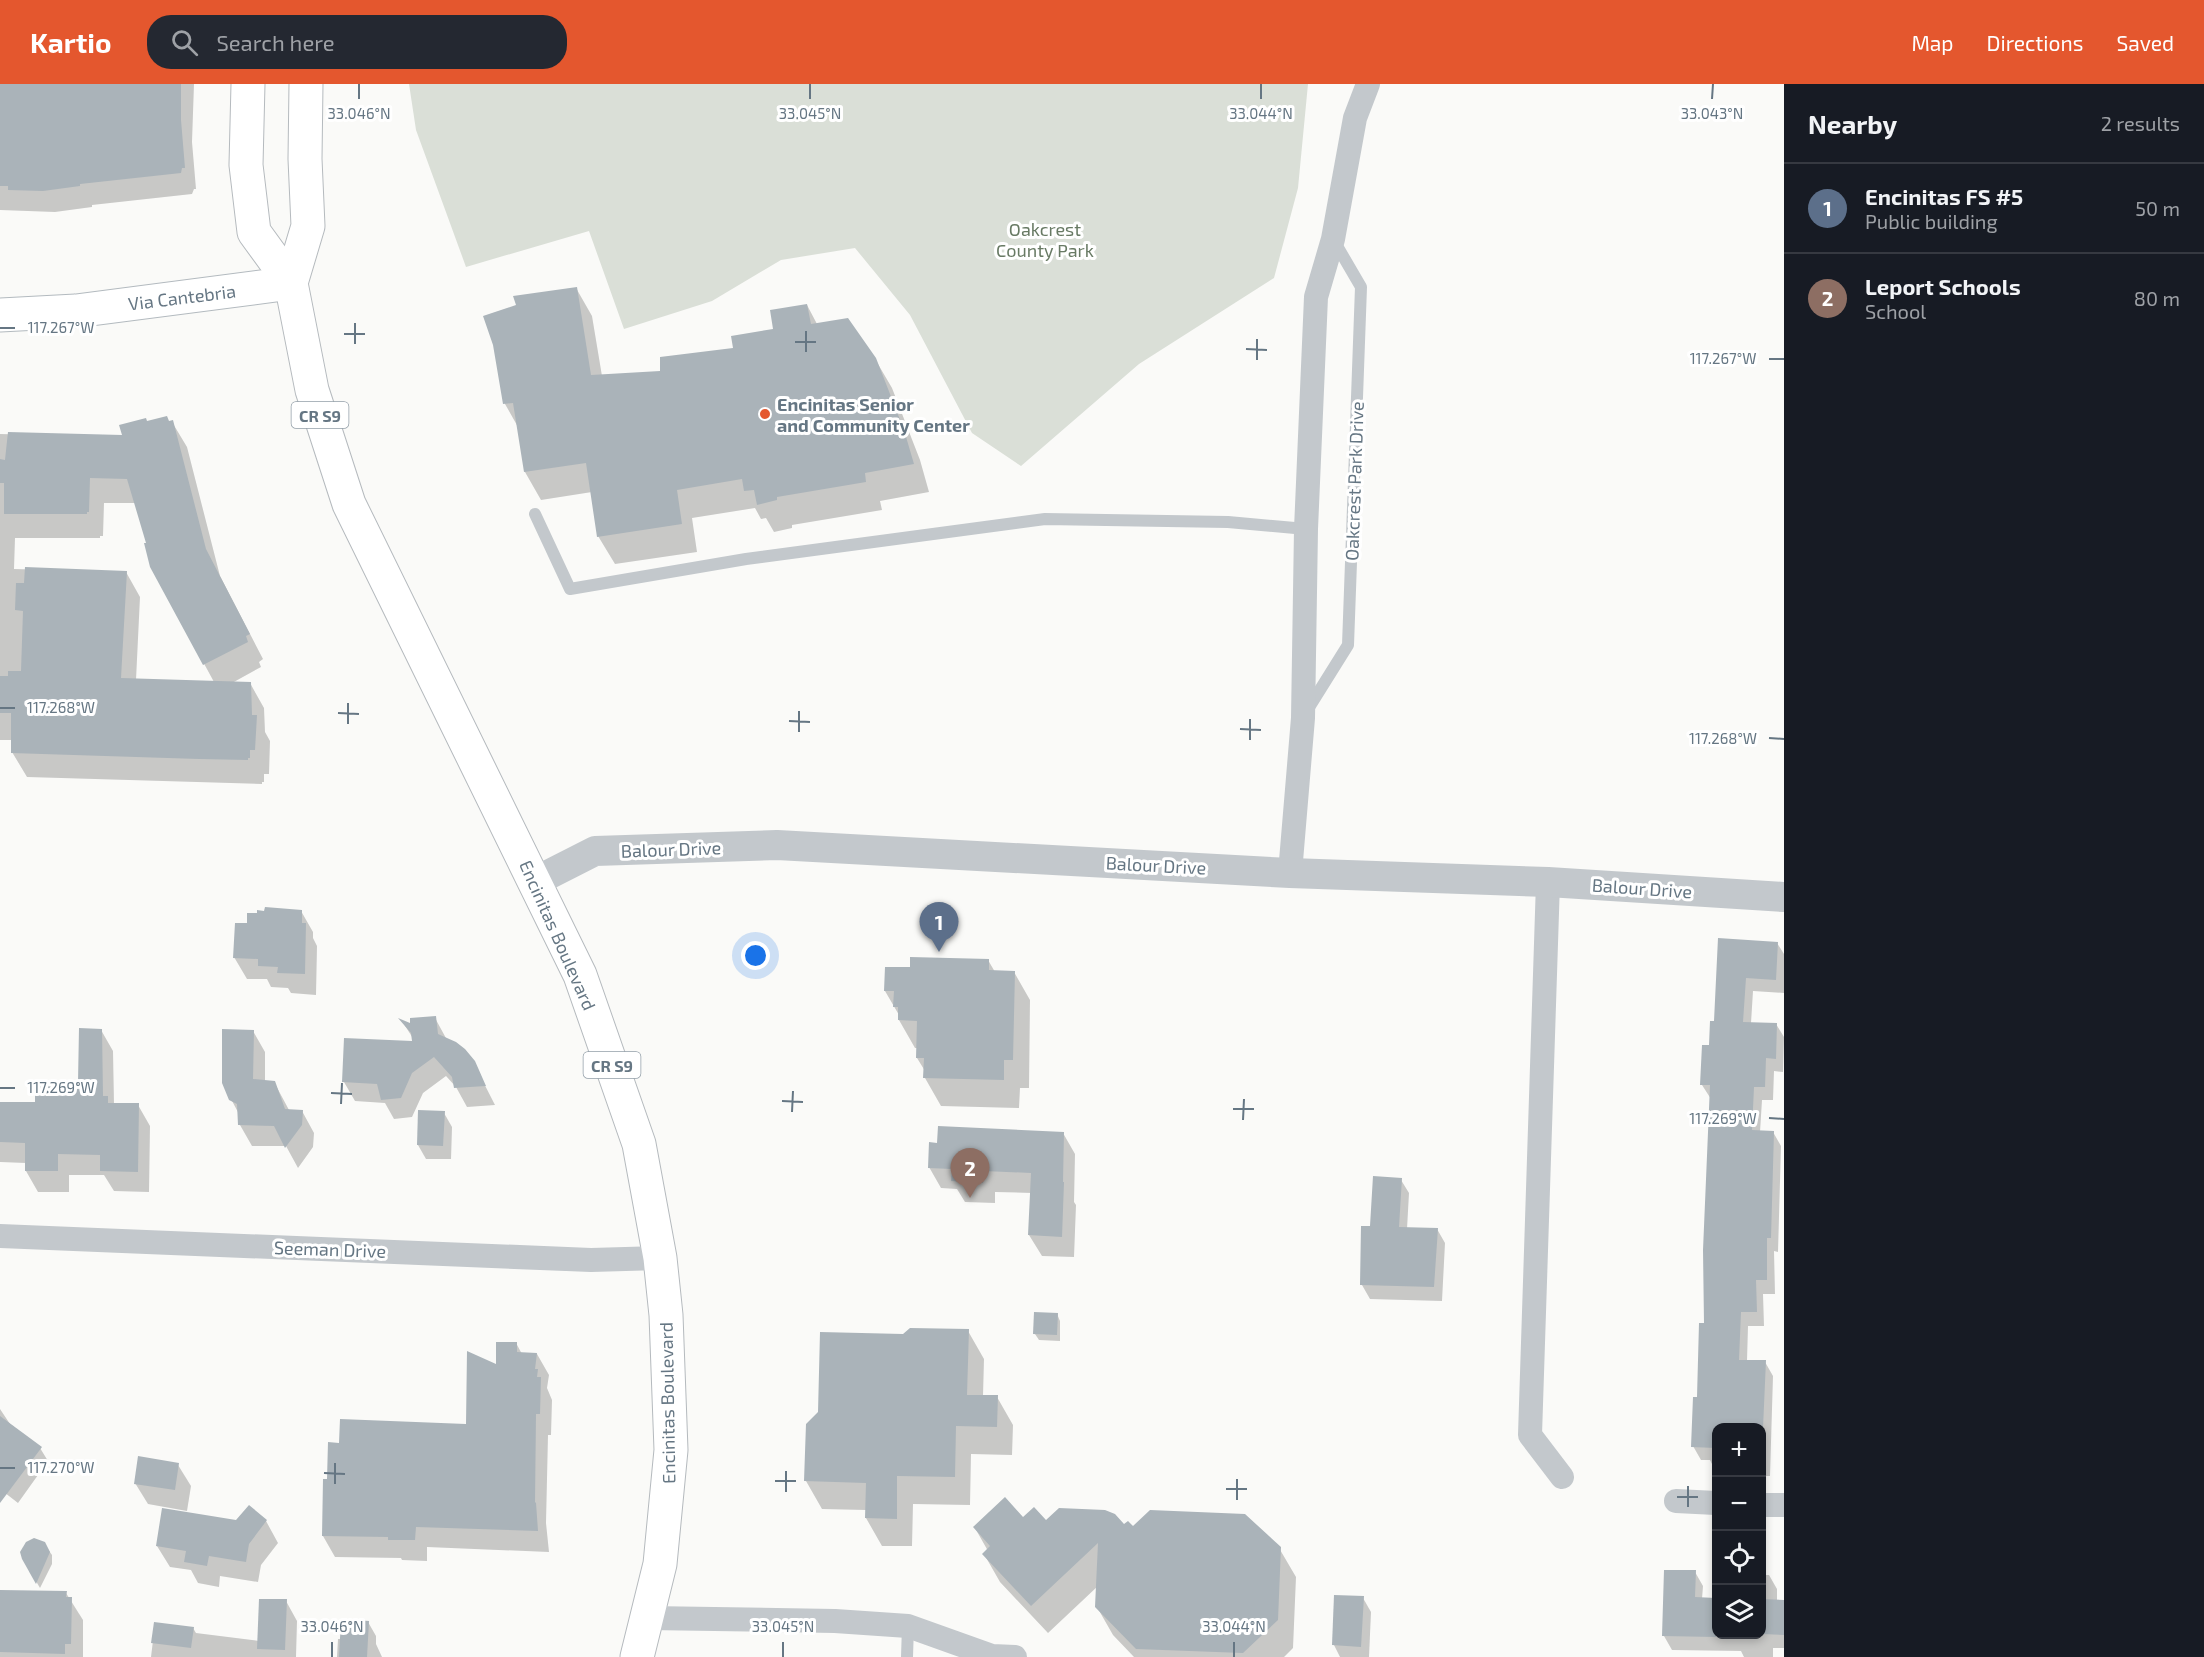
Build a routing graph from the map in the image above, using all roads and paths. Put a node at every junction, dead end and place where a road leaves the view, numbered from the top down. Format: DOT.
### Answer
graph roads {
  1 [pos="248,84"];
  2 [pos="306,84"];
  3 [pos="1368,84"];
  4 [pos="1333,239"];
  5 [pos="291,283"];
  6 [pos="0,315"];
  7 [pos="535,514"];
  8 [pos="1306,529"];
  9 [pos="1303,718"];
  10 [pos="1290,873"];
  11 [pos="536,881"];
  12 [pos="1548,882"];
  13 [pos="1784,897"];
  14 [pos="0,1236"];
  15 [pos="660,1257"];
  16 [pos="1562,1477"];
  17 [pos="1676,1501"];
  18 [pos="1712,1503"];
  19 [pos="1766,1504"];
  20 [pos="1784,1505"];
  21 [pos="648,1618"];
  22 [pos="908,1626"];
  23 [pos="637,1657"];
  24 [pos="907,1657"];
  25 [pos="1015,1657"];
  1 -- 5 [label="main road, Encinitas Boulevard / CR S9"];
  2 -- 5 [label="main road, Encinitas Boulevard / CR S9"];
  3 -- 4 [label="street, Oakcrest Park Drive"];
  4 -- 8 [label="street, Oakcrest Park Drive"];
  4 -- 9 [label="lane, Oakcrest Park Drive"];
  5 -- 6 [label="main road, Via Cantebria"];
  5 -- 11 [label="main road, Encinitas Boulevard / CR S9"];
  7 -- 8 [label="lane"];
  8 -- 9 [label="street, Oakcrest Park Drive"];
  9 -- 10 [label="street, Oakcrest Park Drive"];
  10 -- 11 [label="street, Balour Drive"];
  10 -- 12 [label="street, Balour Drive"];
  11 -- 15 [label="main road, Encinitas Boulevard / CR S9"];
  12 -- 13 [label="street, Balour Drive"];
  12 -- 16 [label="street"];
  14 -- 15 [label="street, Seeman Drive"];
  15 -- 21 [label="main road, Encinitas Boulevard / CR S9"];
  17 -- 18 [label="street"];
  19 -- 20 [label="street"];
  21 -- 22 [label="street"];
  21 -- 23 [label="main road, Encinitas Boulevard / CR S9"];
  22 -- 24 [label="lane"];
  22 -- 25 [label="street"];
}
